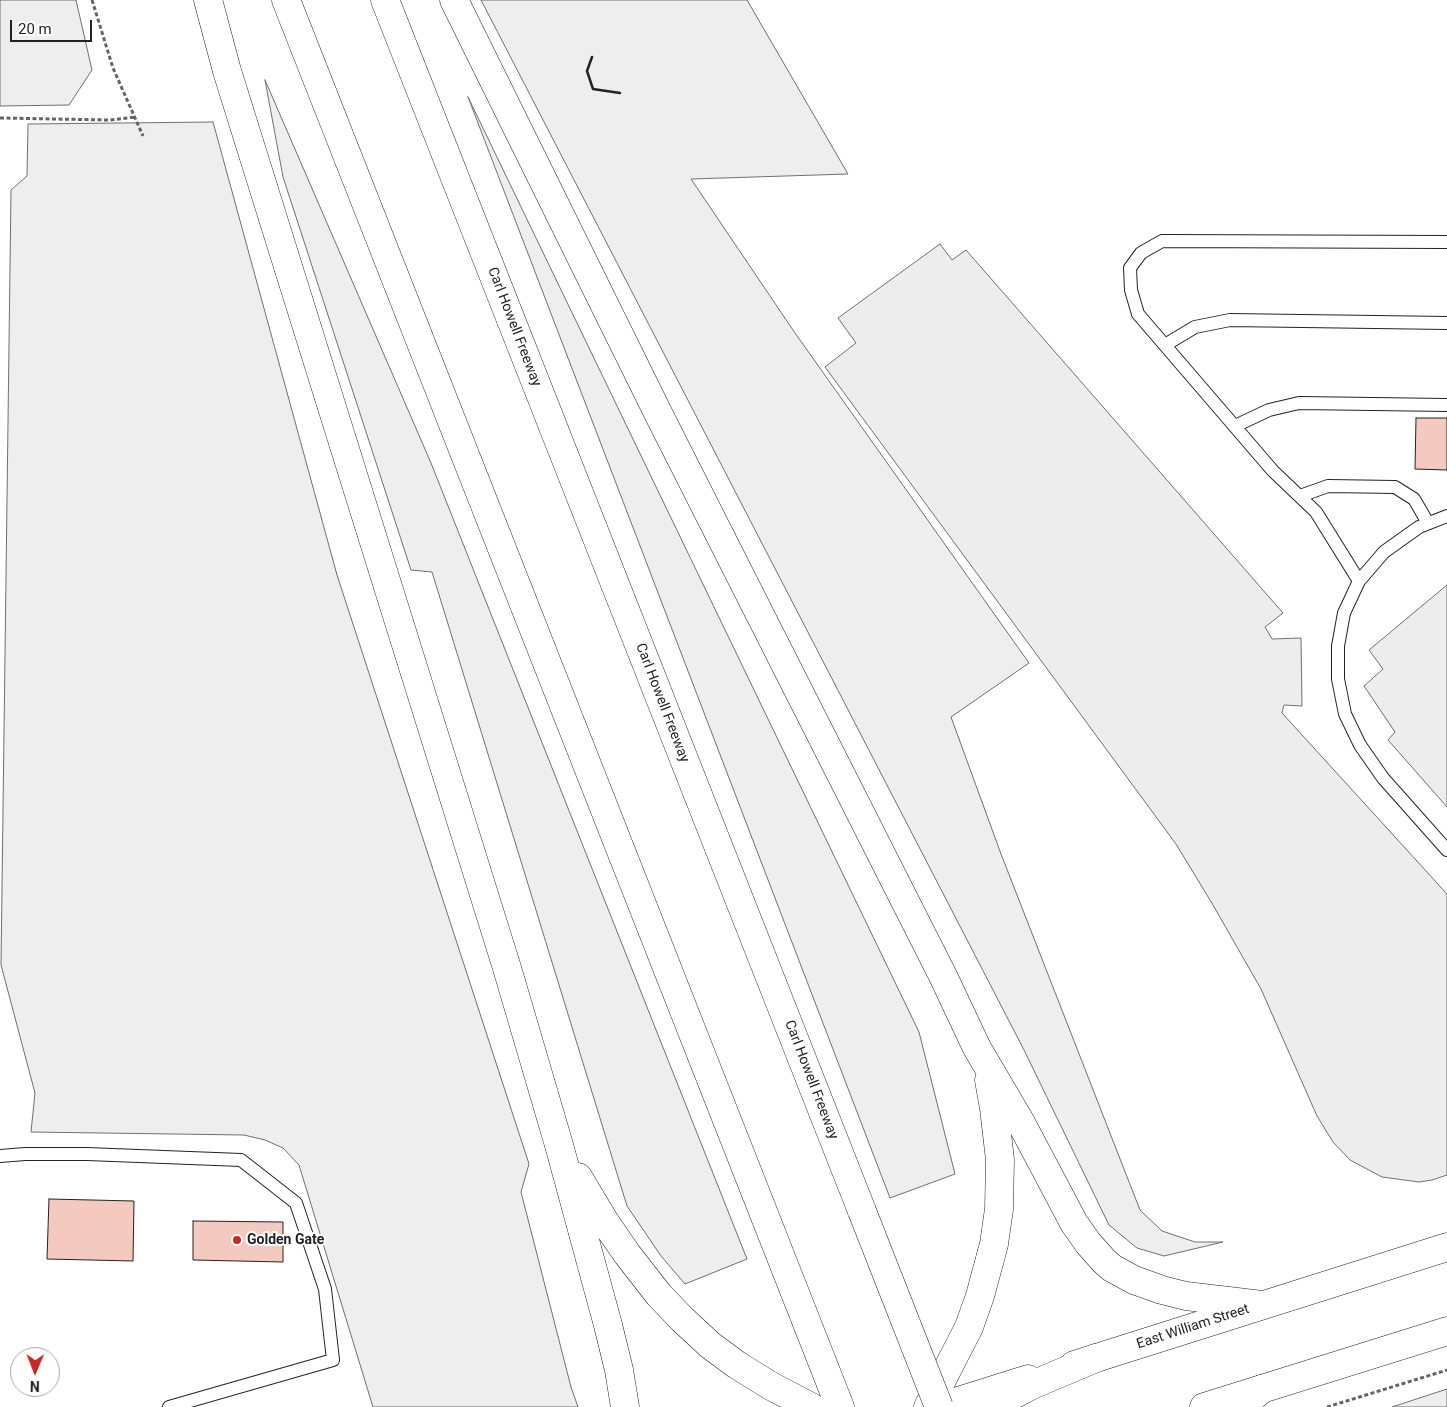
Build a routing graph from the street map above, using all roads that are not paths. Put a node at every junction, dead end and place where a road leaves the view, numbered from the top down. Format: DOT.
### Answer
graph roads {
  1 [pos="208,0"];
  2 [pos="286,0"];
  3 [pos="385,0"];
  4 [pos="454,0"];
  5 [pos="1447,242"];
  6 [pos="1447,324"];
  7 [pos="1165,345"];
  8 [pos="1447,405"];
  9 [pos="1234,426"];
  10 [pos="1300,496"];
  11 [pos="1447,516"];
  12 [pos="1428,524"];
  13 [pos="1358,581"];
  14 [pos="1447,850"];
  15 [pos="977,1048"];
  16 [pos="559,1145"];
  17 [pos="0,1156"];
  18 [pos="1447,1247"];
  19 [pos="1262,1305"];
  20 [pos="1447,1331"];
  21 [pos="1096,1358"];
  22 [pos="1262,1389"];
  23 [pos="169,1407"];
  24 [pos="625,1407"];
  25 [pos="811,1407"];
  26 [pos="840,1407"];
  27 [pos="928,1407"];
  28 [pos="939,1407"];
  29 [pos="990,1407"];
  30 [pos="1204,1407"];
  31 [pos="1240,1407"];
  1 -- 16 [label="main road"];
  2 -- 26 [label="main road"];
  3 -- 28 [label="main road, Carl Howell Freeway, bridge"];
  4 -- 15 [label="main road"];
  5 -- 7 [label="lane"];
  6 -- 7 [label="lane"];
  7 -- 9 [label="lane"];
  8 -- 9 [label="lane"];
  9 -- 10 [label="lane"];
  10 -- 12 [label="lane"];
  10 -- 13 [label="lane"];
  11 -- 12 [label="lane"];
  12 -- 13 [label="lane"];
  13 -- 14 [label="lane"];
  15 -- 19 [label="main road"];
  15 -- 27 [label="main road"];
  16 -- 24 [label="main road"];
  16 -- 25 [label="main road"];
  17 -- 23 [label="lane"];
  18 -- 19 [label="main road, East William Street"];
  19 -- 21 [label="main road, East William Street"];
  20 -- 22 [label="main road"];
  21 -- 28 [label="main road, East William Street"];
  21 -- 29 [label="main road"];
  22 -- 30 [label="main road"];
  22 -- 31 [label="main road"];
}
